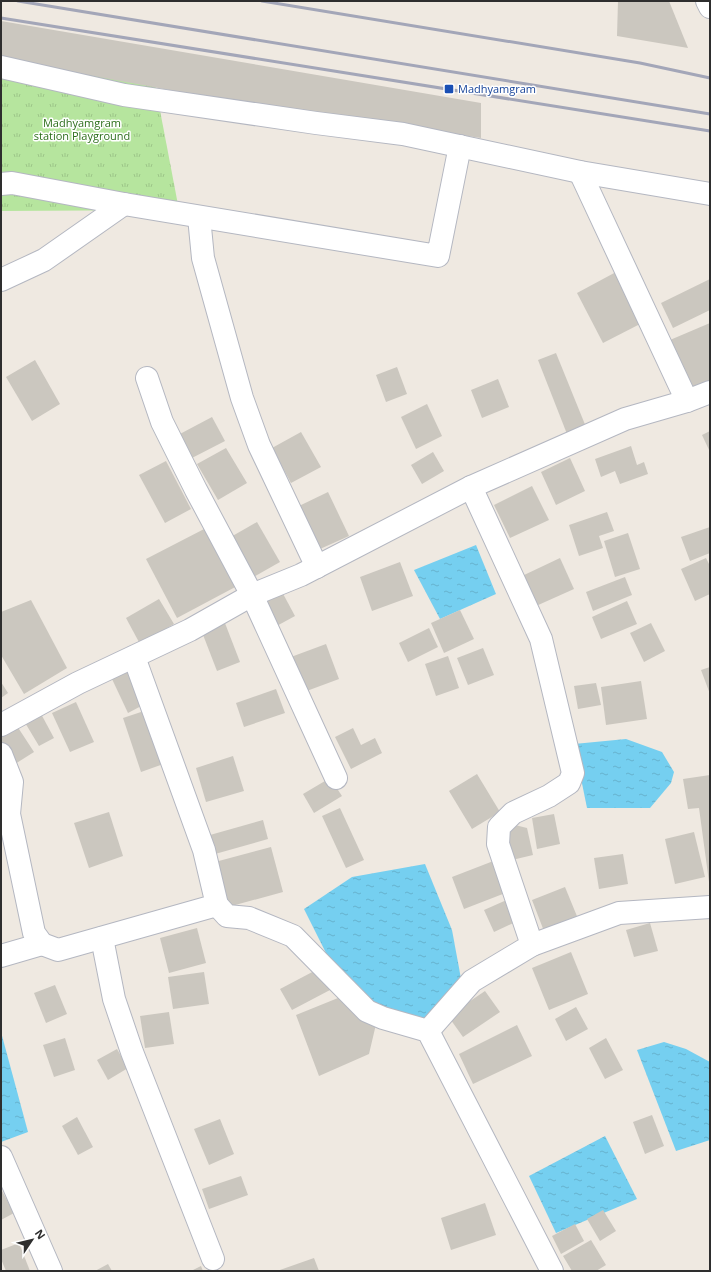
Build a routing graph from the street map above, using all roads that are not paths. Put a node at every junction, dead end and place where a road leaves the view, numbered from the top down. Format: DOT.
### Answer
graph roads {
  1 [pos="707,1"];
  2 [pos="710,7"];
  3 [pos="1,67"];
  4 [pos="460,146"];
  5 [pos="580,172"];
  6 [pos="1,184"];
  7 [pos="710,194"];
  8 [pos="124,204"];
  9 [pos="199,217"];
  10 [pos="1,280"];
  11 [pos="147,378"];
  12 [pos="710,392"];
  13 [pos="687,401"];
  14 [pos="471,487"];
  15 [pos="317,567"];
  16 [pos="252,595"];
  17 [pos="134,657"];
  18 [pos="1,725"];
  19 [pos="1,754"];
  20 [pos="336,778"];
  21 [pos="217,905"];
  22 [pos="710,907"];
  23 [pos="102,938"];
  24 [pos="42,944"];
  25 [pos="532,945"];
  26 [pos="1,956"];
  27 [pos="428,1031"];
  28 [pos="1,1156"];
  29 [pos="213,1259"];
  30 [pos="51,1271"];
  31 [pos="552,1271"];
  1 -- 2 [label="street"];
  3 -- 4 [label="street"];
  4 -- 5 [label="street"];
  4 -- 9 [label="street"];
  5 -- 7 [label="street"];
  5 -- 13 [label="street"];
  6 -- 8 [label="street"];
  8 -- 9 [label="street"];
  8 -- 10 [label="street"];
  9 -- 15 [label="street"];
  11 -- 16 [label="street"];
  12 -- 13 [label="street"];
  13 -- 14 [label="street"];
  14 -- 15 [label="street"];
  14 -- 25 [label="street"];
  15 -- 16 [label="street"];
  16 -- 17 [label="street"];
  16 -- 20 [label="street"];
  17 -- 18 [label="street"];
  17 -- 21 [label="street"];
  19 -- 24 [label="street"];
  21 -- 23 [label="street"];
  21 -- 27 [label="street"];
  22 -- 25 [label="street"];
  23 -- 24 [label="street"];
  23 -- 29 [label="street"];
  24 -- 26 [label="street"];
  25 -- 27 [label="street"];
  27 -- 31 [label="street"];
  28 -- 30 [label="street"];
}
